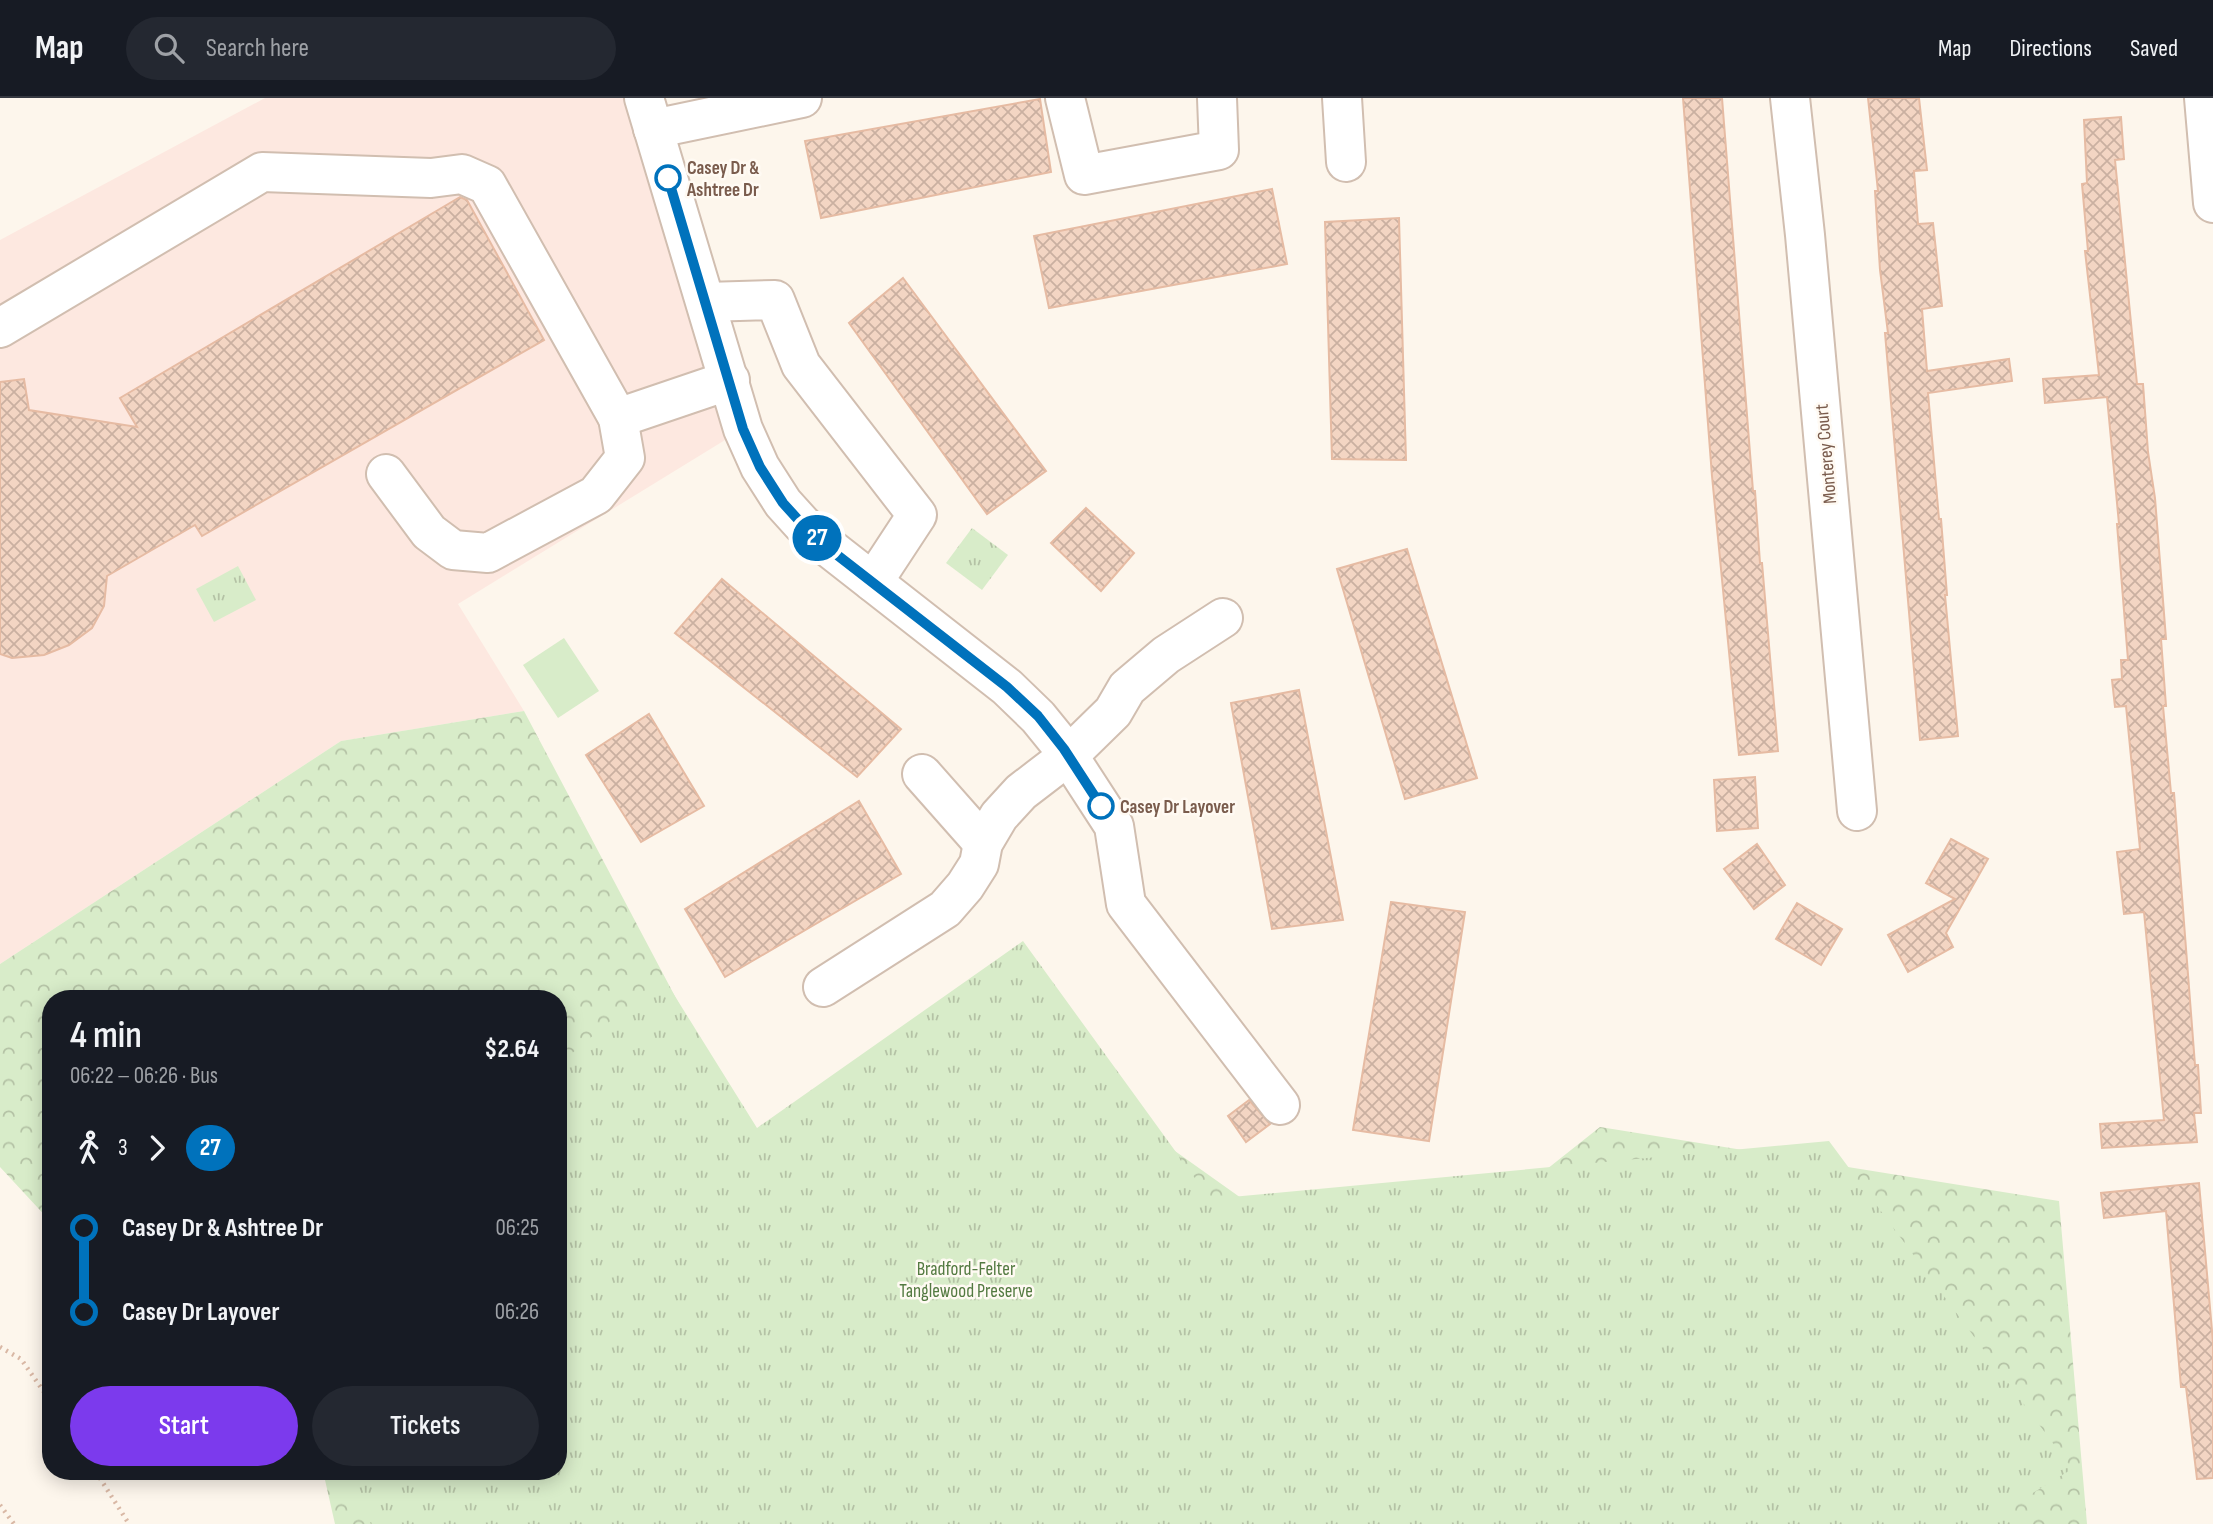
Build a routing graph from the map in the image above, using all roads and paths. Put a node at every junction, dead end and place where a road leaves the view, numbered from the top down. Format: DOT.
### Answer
graph roads {
  1 [pos="802,98"];
  2 [pos="1065,98"];
  3 [pos="1217,98"];
  4 [pos="1342,98"];
  5 [pos="1790,98"];
  6 [pos="2204,98"];
  7 [pos="648,113"];
  8 [pos="1346,162"];
  9 [pos="2213,203"];
  10 [pos="706,302"];
  11 [pos="0,328"];
  12 [pos="730,380"];
  13 [pos="618,418"];
  14 [pos="387,474"];
  15 [pos="873,582"];
  16 [pos="1223,618"];
  17 [pos="1068,755"];
  18 [pos="922,774"];
  19 [pos="1857,811"];
  20 [pos="983,843"];
  21 [pos="823,986"];
  22 [pos="1280,1105"];
  23 [pos="0,1347"];
  24 [pos="42,1389"];
  25 [pos="101,1480"];
  26 [pos="0,1505"];
  27 [pos="14,1524"];
  28 [pos="129,1524"];
  1 -- 7 [label="street"];
  2 -- 3 [label="street"];
  4 -- 8 [label="street"];
  5 -- 19 [label="street, Monterey Court"];
  6 -- 9 [label="street"];
  7 -- 10 [label="street"];
  10 -- 12 [label="street"];
  10 -- 15 [label="street"];
  11 -- 13 [label="street"];
  12 -- 13 [label="street"];
  12 -- 15 [label="street"];
  13 -- 14 [label="street"];
  15 -- 17 [label="street"];
  16 -- 17 [label="street"];
  17 -- 20 [label="street"];
  17 -- 22 [label="street"];
  18 -- 20 [label="street"];
  20 -- 21 [label="street"];
  23 -- 24 [label="path"];
  25 -- 28 [label="path"];
  26 -- 27 [label="path"];
}
